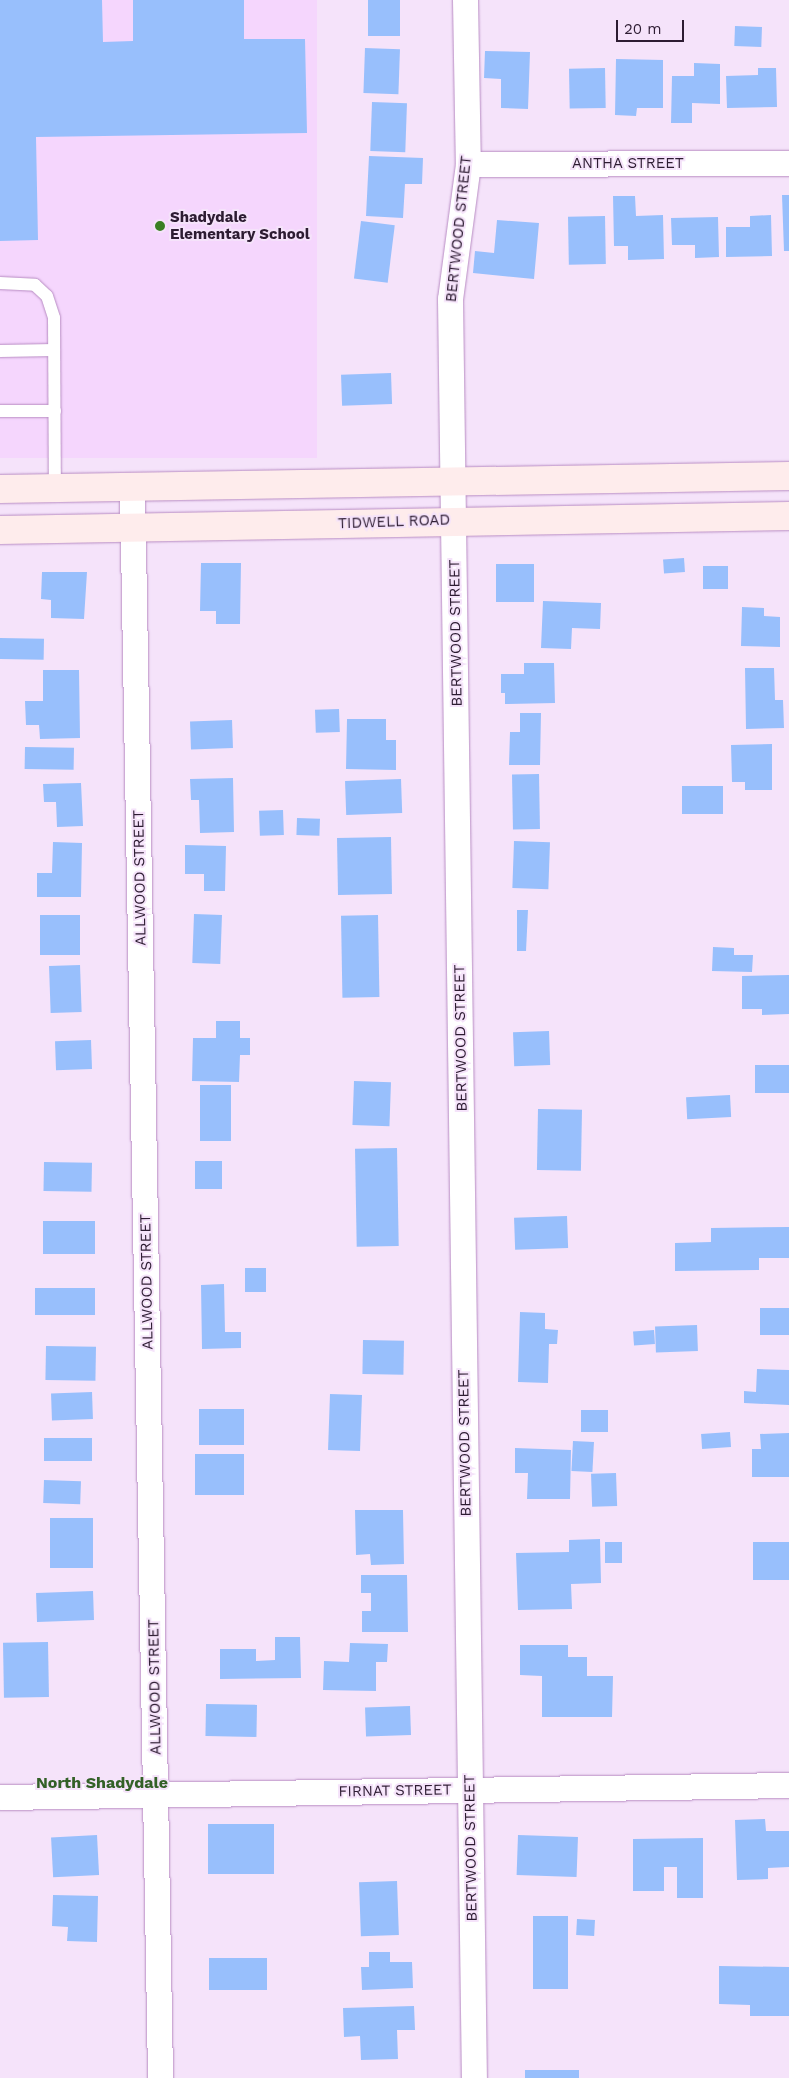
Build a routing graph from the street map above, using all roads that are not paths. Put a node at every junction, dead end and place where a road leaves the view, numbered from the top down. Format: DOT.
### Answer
graph roads {
  1 [pos="465,0"];
  2 [pos="789,163"];
  3 [pos="468,164"];
  4 [pos="0,283"];
  5 [pos="54,350"];
  6 [pos="0,351"];
  7 [pos="0,411"];
  8 [pos="55,411"];
  9 [pos="789,476"];
  10 [pos="454,481"];
  11 [pos="132,487"];
  12 [pos="55,488"];
  13 [pos="0,489"];
  14 [pos="789,516"];
  15 [pos="454,519"];
  16 [pos="134,527"];
  17 [pos="0,530"];
  18 [pos="789,1785"];
  19 [pos="470,1790"];
  20 [pos="156,1795"];
  21 [pos="0,1797"];
  22 [pos="160,2078"];
  23 [pos="474,2078"];
  1 -- 3 [label="street, BERTWOOD STREET"];
  2 -- 3 [label="street, ANTHA STREET"];
  3 -- 10 [label="street, BERTWOOD STREET"];
  4 -- 5 [label="lane"];
  5 -- 6 [label="lane"];
  5 -- 8 [label="lane"];
  7 -- 8 [label="lane"];
  8 -- 12 [label="lane"];
  9 -- 10 [label="main road"];
  10 -- 11 [label="main road"];
  10 -- 15 [label="street, BERTWOOD STREET"];
  11 -- 12 [label="main road"];
  11 -- 16 [label="street, ALLWOOD STREET"];
  12 -- 13 [label="main road"];
  14 -- 15 [label="main road, TIDWELL ROAD"];
  15 -- 16 [label="main road, TIDWELL ROAD"];
  15 -- 19 [label="street, BERTWOOD STREET"];
  16 -- 17 [label="main road, TIDWELL ROAD"];
  16 -- 20 [label="street, ALLWOOD STREET"];
  18 -- 19 [label="street, FIRNAT STREET"];
  19 -- 20 [label="street, FIRNAT STREET"];
  19 -- 23 [label="street, BERTWOOD STREET"];
  20 -- 21 [label="street, FIRNAT STREET"];
  20 -- 22 [label="street, ALLWOOD STREET"];
}
